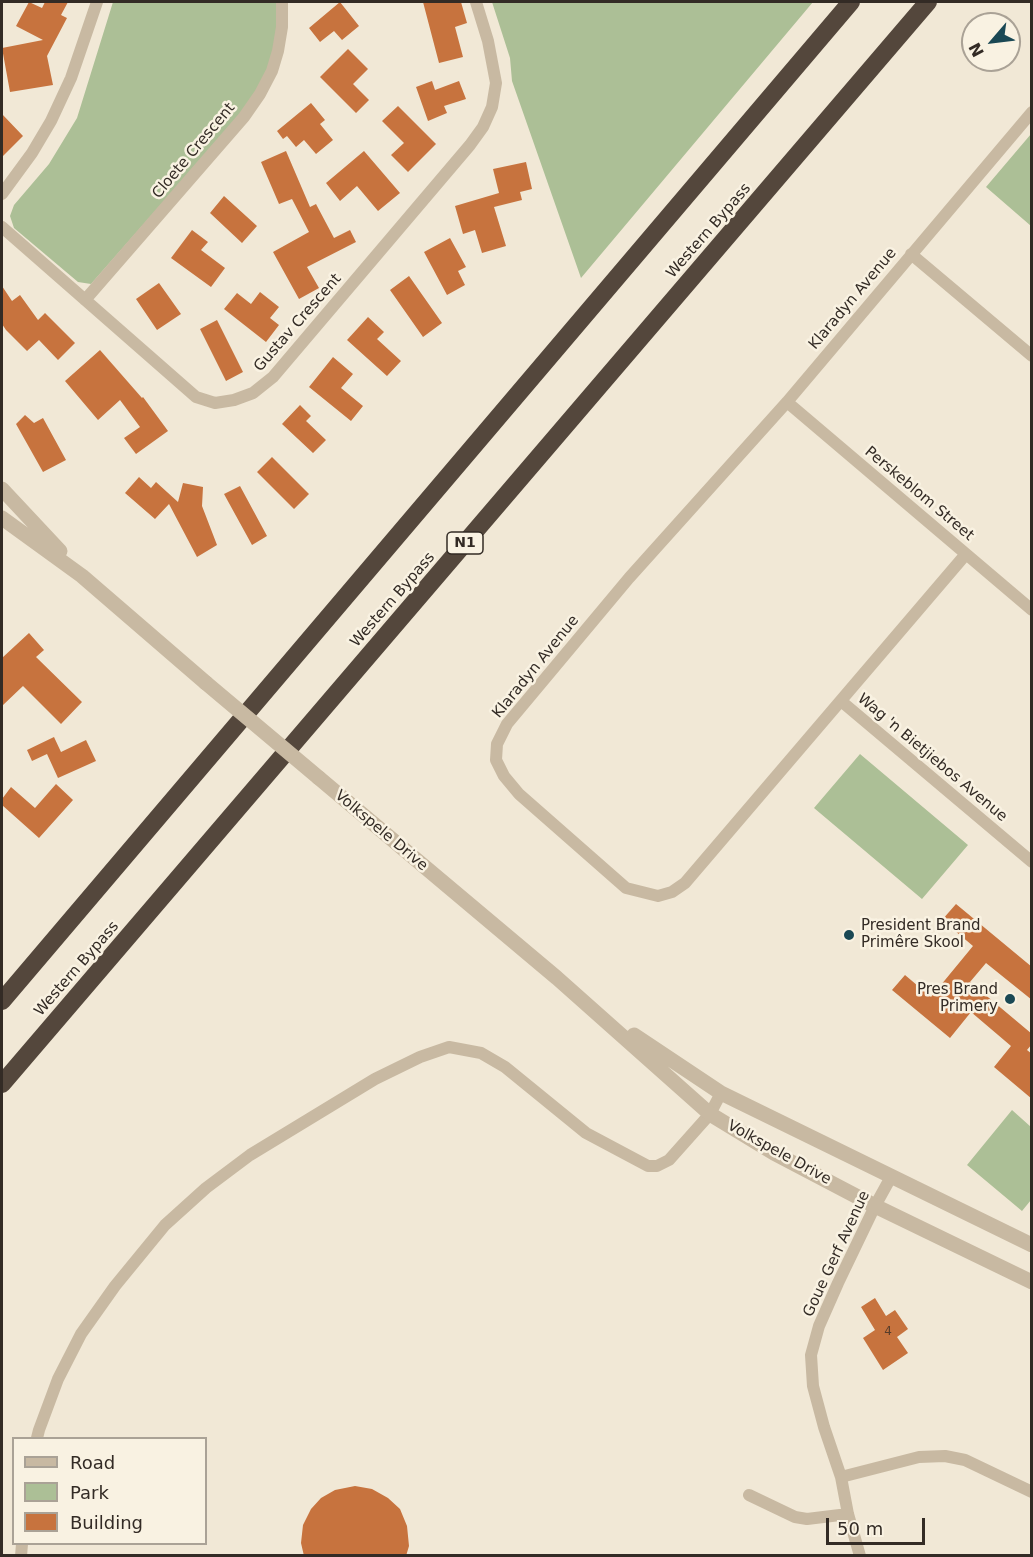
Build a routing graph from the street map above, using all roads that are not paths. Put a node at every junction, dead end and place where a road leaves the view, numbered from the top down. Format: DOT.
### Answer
graph roads {
  1 [pos="97,2"];
  2 [pos="282,2"];
  3 [pos="476,2"];
  4 [pos="851,2"];
  5 [pos="928,2"];
  6 [pos="1032,112"];
  7 [pos="2,194"];
  8 [pos="2,227"];
  9 [pos="911,254"];
  10 [pos="85,300"];
  11 [pos="1032,356"];
  12 [pos="787,402"];
  13 [pos="2,489"];
  14 [pos="2,518"];
  15 [pos="966,554"];
  16 [pos="82,576"];
  17 [pos="1032,610"];
  18 [pos="842,701"];
  19 [pos="1032,862"];
  20 [pos="557,978"];
  21 [pos="2,1001"];
  22 [pos="2,1084"];
  23 [pos="721,1093"];
  24 [pos="710,1114"];
  25 [pos="891,1177"];
  26 [pos="875,1206"];
  27 [pos="1032,1245"];
  28 [pos="1032,1282"];
  29 [pos="37,1437"];
  30 [pos="841,1477"];
  31 [pos="1032,1492"];
  32 [pos="748,1496"];
  33 [pos="848,1514"];
  34 [pos="860,1556"];
  1 -- 7 [label="street"];
  2 -- 10 [label="street, Cloete Crescent"];
  3 -- 10 [label="street, Gustav Crescent"];
  4 -- 21 [label="highway"];
  5 -- 22 [label="highway, Western Bypass / N1"];
  6 -- 9 [label="street, Klaradyn Avenue"];
  8 -- 10 [label="street, Gustav Crescent"];
  9 -- 11 [label="street"];
  9 -- 12 [label="street, Klaradyn Avenue"];
  12 -- 15 [label="street, Perskeblom Street"];
  12 -- 18 [label="street, Klaradyn Avenue"];
  13 -- 16 [label="street"];
  14 -- 16 [label="street"];
  15 -- 17 [label="street, Perskeblom Street"];
  15 -- 18 [label="street, Klaradyn Avenue"];
  16 -- 20 [label="street, Volkspele Drive, bridge"];
  18 -- 19 [label="street, Wag 'n Bietjiebos Avenue"];
  20 -- 23 [label="street, Volkspele Drive"];
  20 -- 24 [label="street, Volkspele Drive"];
  23 -- 24 [label="street"];
  23 -- 25 [label="street, Volkspele Drive"];
  24 -- 26 [label="street, Volkspele Drive"];
  24 -- 29 [label="street"];
  25 -- 26 [label="street, Goue Gerf Avenue"];
  25 -- 27 [label="street, Volkspele Drive"];
  26 -- 28 [label="street, Volkspele Drive"];
  26 -- 30 [label="street, Goue Gerf Avenue"];
  30 -- 31 [label="street"];
  30 -- 33 [label="street, Goue Gerf Avenue"];
  32 -- 33 [label="street"];
  33 -- 34 [label="street, Goue Gerf Avenue"];
}
